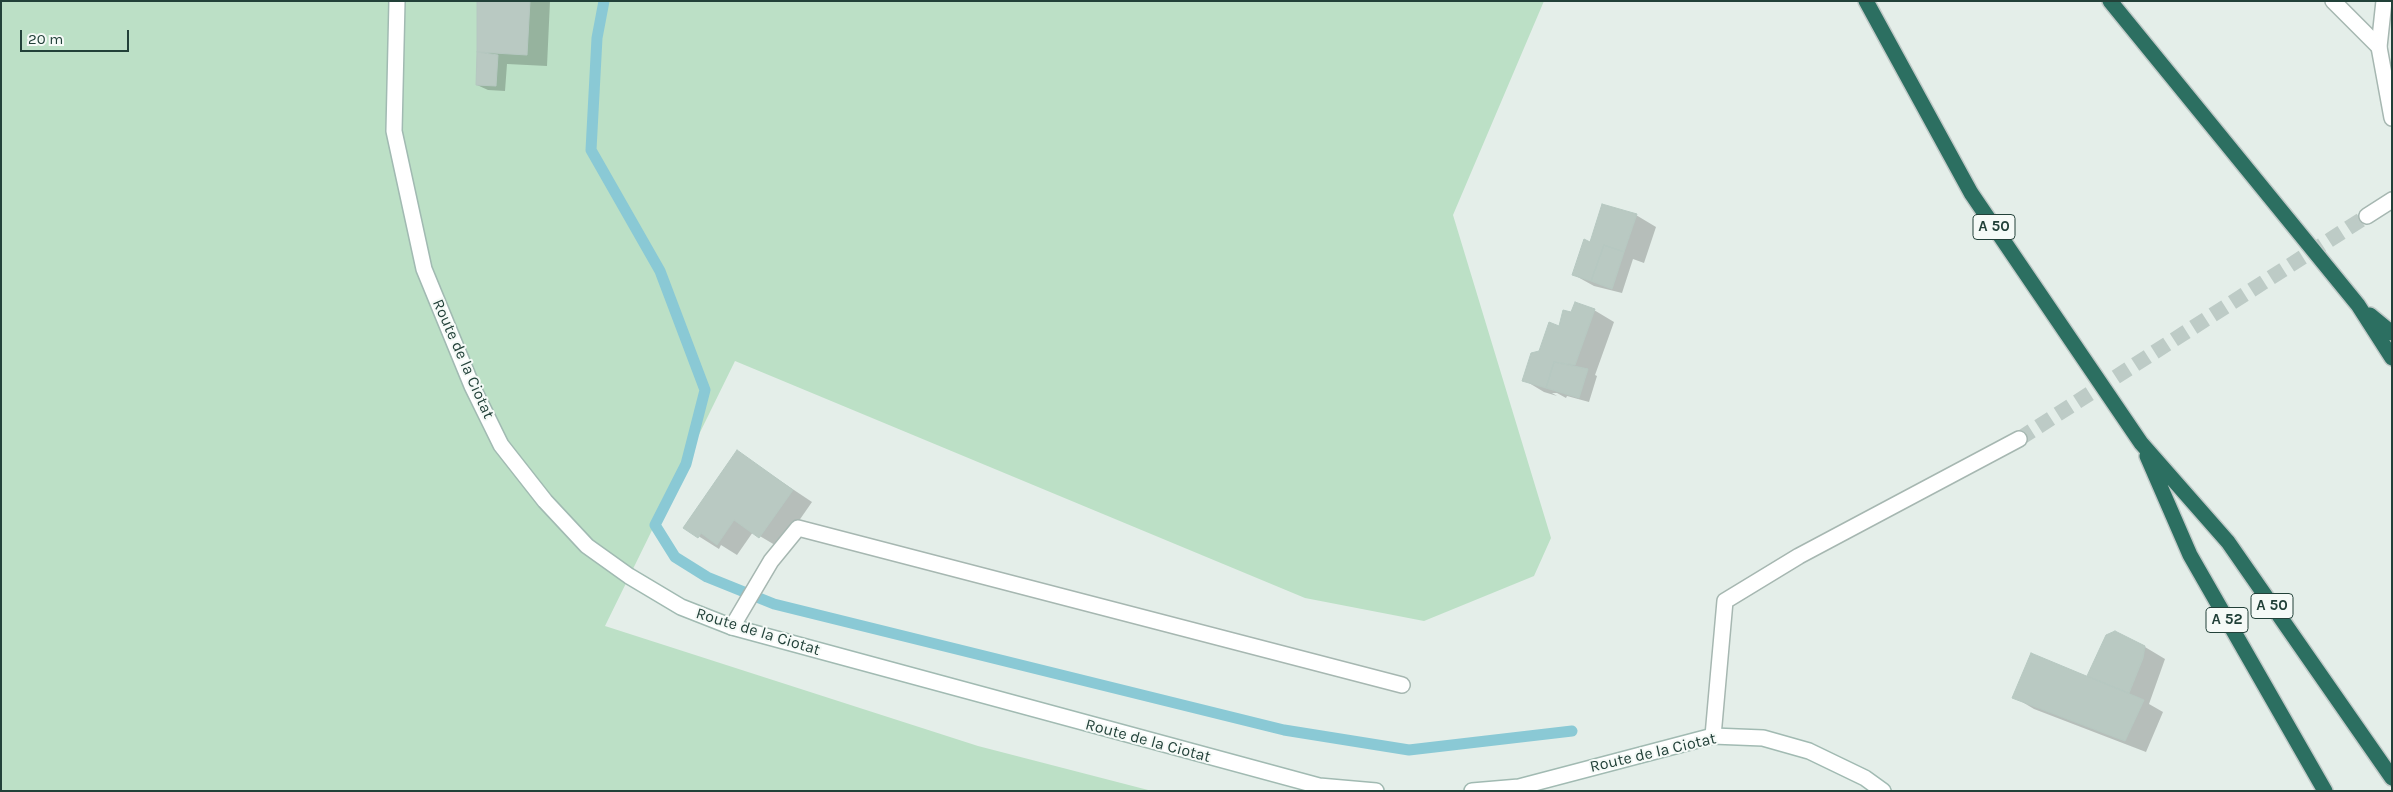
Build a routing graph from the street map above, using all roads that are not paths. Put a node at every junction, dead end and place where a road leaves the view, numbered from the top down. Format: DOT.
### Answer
graph roads {
  1 [pos="397,1"];
  2 [pos="1866,1"];
  3 [pos="2110,1"];
  4 [pos="2332,1"];
  5 [pos="2384,1"];
  6 [pos="2379,47"];
  7 [pos="2392,118"];
  8 [pos="2392,200"];
  9 [pos="2367,216"];
  10 [pos="2358,305"];
  11 [pos="2392,333"];
  12 [pos="2392,358"];
  13 [pos="2019,439"];
  14 [pos="2141,443"];
  15 [pos="732,628"];
  16 [pos="1402,685"];
  17 [pos="1713,736"];
  18 [pos="2392,778"];
  19 [pos="1376,791"];
  20 [pos="1472,791"];
  21 [pos="1883,791"];
  22 [pos="2325,791"];
  1 -- 15 [label="main road, Route de la Ciotat"];
  2 -- 14 [label="highway, A 50"];
  3 -- 10 [label="highway"];
  4 -- 6 [label="main road"];
  5 -- 6 [label="main road"];
  6 -- 7 [label="main road"];
  8 -- 9 [label="main road"];
  10 -- 11 [label="highway"];
  10 -- 12 [label="highway"];
  13 -- 17 [label="main road"];
  14 -- 18 [label="highway, A 50"];
  14 -- 22 [label="highway, A 52"];
  15 -- 16 [label="main road"];
  15 -- 19 [label="main road, Route de la Ciotat"];
  17 -- 20 [label="main road, Route de la Ciotat"];
  17 -- 21 [label="main road, Route de la Ciotat"];
}
